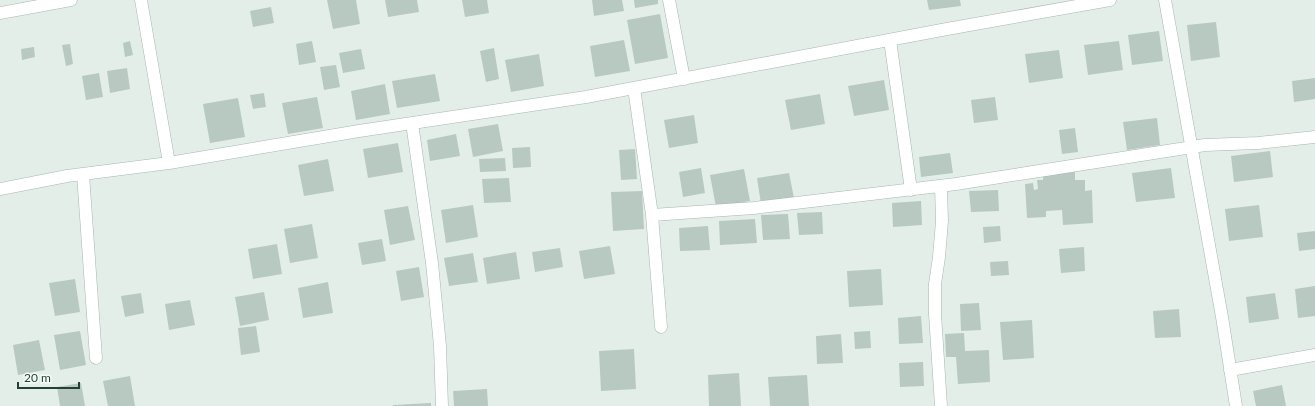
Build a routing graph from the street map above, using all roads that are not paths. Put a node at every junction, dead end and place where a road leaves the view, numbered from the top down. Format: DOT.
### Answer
graph roads {
  1 [pos="71,0"];
  2 [pos="141,0"];
  3 [pos="669,0"];
  4 [pos="1110,0"];
  5 [pos="1166,0"];
  6 [pos="0,13"];
  7 [pos="890,40"];
  8 [pos="684,79"];
  9 [pos="634,88"];
  10 [pos="412,123"];
  11 [pos="1315,137"];
  12 [pos="1191,148"];
  13 [pos="169,163"];
  14 [pos="84,174"];
  15 [pos="941,186"];
  16 [pos="0,189"];
  17 [pos="911,190"];
  18 [pos="652,215"];
  19 [pos="661,327"];
  20 [pos="1315,355"];
  21 [pos="96,358"];
  22 [pos="1230,370"];
  23 [pos="442,406"];
  24 [pos="941,406"];
  25 [pos="1236,406"];
  1 -- 6 [label="street"];
  2 -- 13 [label="street"];
  3 -- 8 [label="street"];
  4 -- 7 [label="street"];
  5 -- 12 [label="street"];
  7 -- 8 [label="street"];
  7 -- 17 [label="street"];
  8 -- 9 [label="street"];
  9 -- 10 [label="street"];
  9 -- 18 [label="street"];
  10 -- 13 [label="street"];
  10 -- 23 [label="street"];
  11 -- 12 [label="street"];
  12 -- 15 [label="street"];
  12 -- 22 [label="street"];
  13 -- 14 [label="street"];
  14 -- 16 [label="street"];
  14 -- 21 [label="street"];
  15 -- 17 [label="street"];
  15 -- 24 [label="street"];
  17 -- 18 [label="street"];
  18 -- 19 [label="street"];
  20 -- 22 [label="street"];
  22 -- 25 [label="street"];
}
